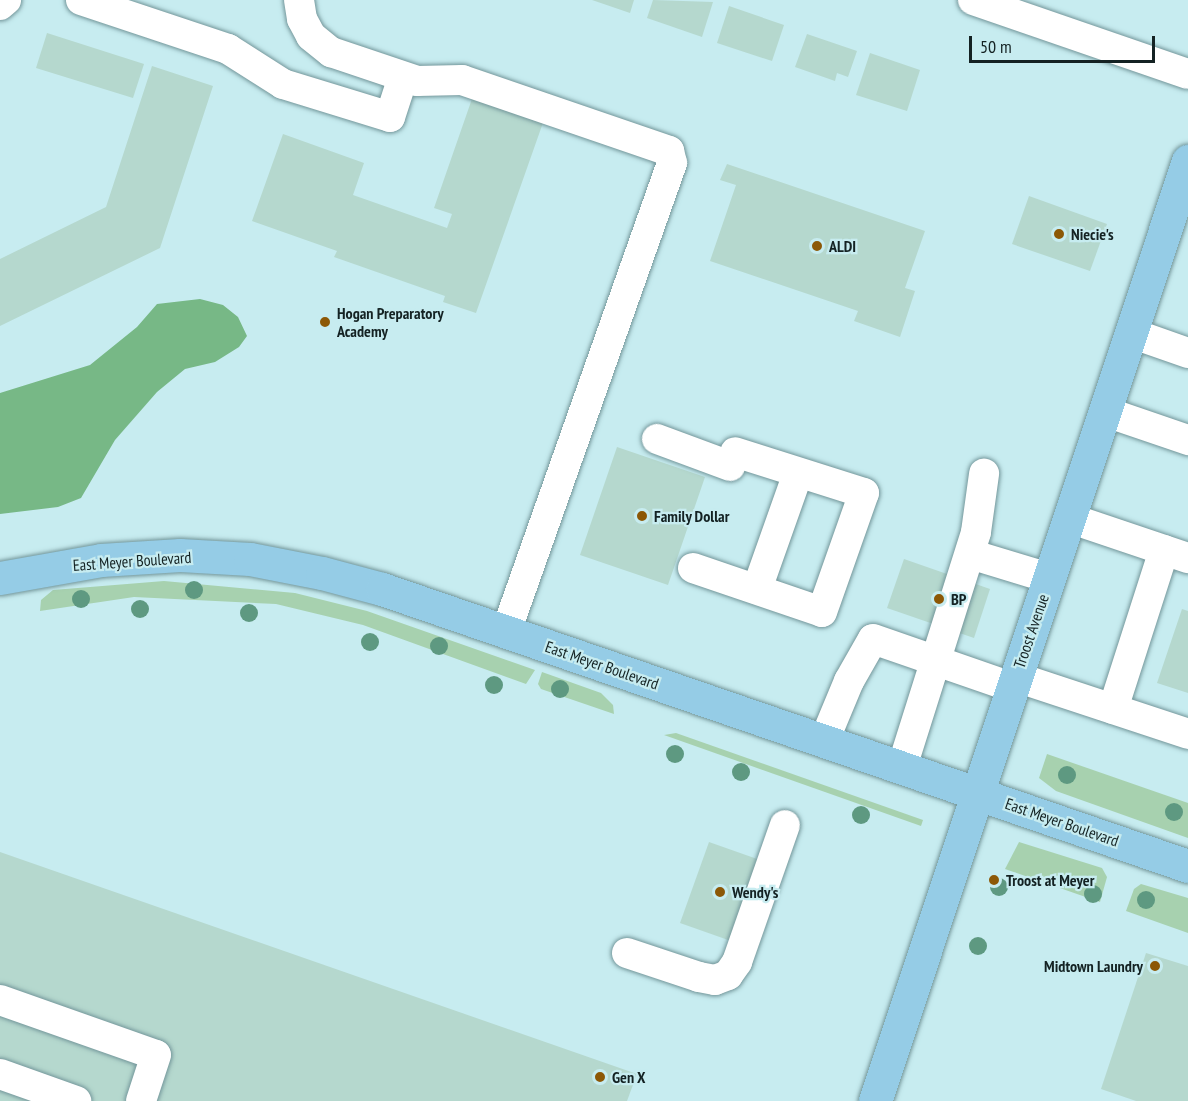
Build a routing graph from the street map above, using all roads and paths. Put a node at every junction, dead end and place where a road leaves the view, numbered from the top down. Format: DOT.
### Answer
graph roads {
  1 [pos="6,0"];
  2 [pos="81,0"];
  3 [pos="299,0"];
  4 [pos="974,0"];
  5 [pos="0,5"];
  6 [pos="1188,74"];
  7 [pos="403,77"];
  8 [pos="1188,161"];
  9 [pos="1131,333"];
  10 [pos="1188,353"];
  11 [pos="1106,412"];
  12 [pos="657,439"];
  13 [pos="1188,440"];
  14 [pos="798,473"];
  15 [pos="984,474"];
  16 [pos="1069,518"];
  17 [pos="970,554"];
  18 [pos="1176,554"];
  19 [pos="693,568"];
  20 [pos="0,578"];
  21 [pos="1049,578"];
  22 [pos="757,589"];
  23 [pos="506,633"];
  24 [pos="938,660"];
  25 [pos="1014,682"];
  26 [pos="1113,709"];
  27 [pos="1188,734"];
  28 [pos="824,741"];
  29 [pos="902,767"];
  30 [pos="977,792"];
  31 [pos="785,825"];
  32 [pos="1188,866"];
  33 [pos="627,953"];
  34 [pos="0,1000"];
  35 [pos="0,1074"];
  36 [pos="74,1101"];
  37 [pos="141,1101"];
  38 [pos="875,1101"];
  1 -- 5 [label="street"];
  2 -- 7 [label="street"];
  3 -- 7 [label="street"];
  4 -- 6 [label="street"];
  7 -- 23 [label="street"];
  8 -- 9 [label="main road, Troost Avenue"];
  9 -- 10 [label="street"];
  9 -- 11 [label="main road, Troost Avenue"];
  11 -- 13 [label="street"];
  11 -- 16 [label="main road, Troost Avenue"];
  12 -- 14 [label="street"];
  14 -- 22 [label="street"];
  14 -- 22 [label="street"];
  15 -- 17 [label="street"];
  16 -- 18 [label="street"];
  16 -- 21 [label="main road, Troost Avenue"];
  17 -- 21 [label="street"];
  17 -- 24 [label="street"];
  18 -- 26 [label="street"];
  19 -- 22 [label="street"];
  20 -- 23 [label="main road, East Meyer Boulevard"];
  21 -- 25 [label="main road, Troost Avenue"];
  23 -- 28 [label="main road, East Meyer Boulevard"];
  24 -- 25 [label="street"];
  24 -- 28 [label="street"];
  24 -- 29 [label="street"];
  25 -- 26 [label="street"];
  25 -- 30 [label="main road, Troost Avenue"];
  26 -- 27 [label="street"];
  28 -- 29 [label="main road, East Meyer Boulevard"];
  29 -- 30 [label="main road, East Meyer Boulevard"];
  30 -- 32 [label="main road, East Meyer Boulevard"];
  30 -- 38 [label="main road, Troost Avenue"];
  31 -- 33 [label="street"];
  34 -- 37 [label="street"];
  35 -- 36 [label="street"];
}
